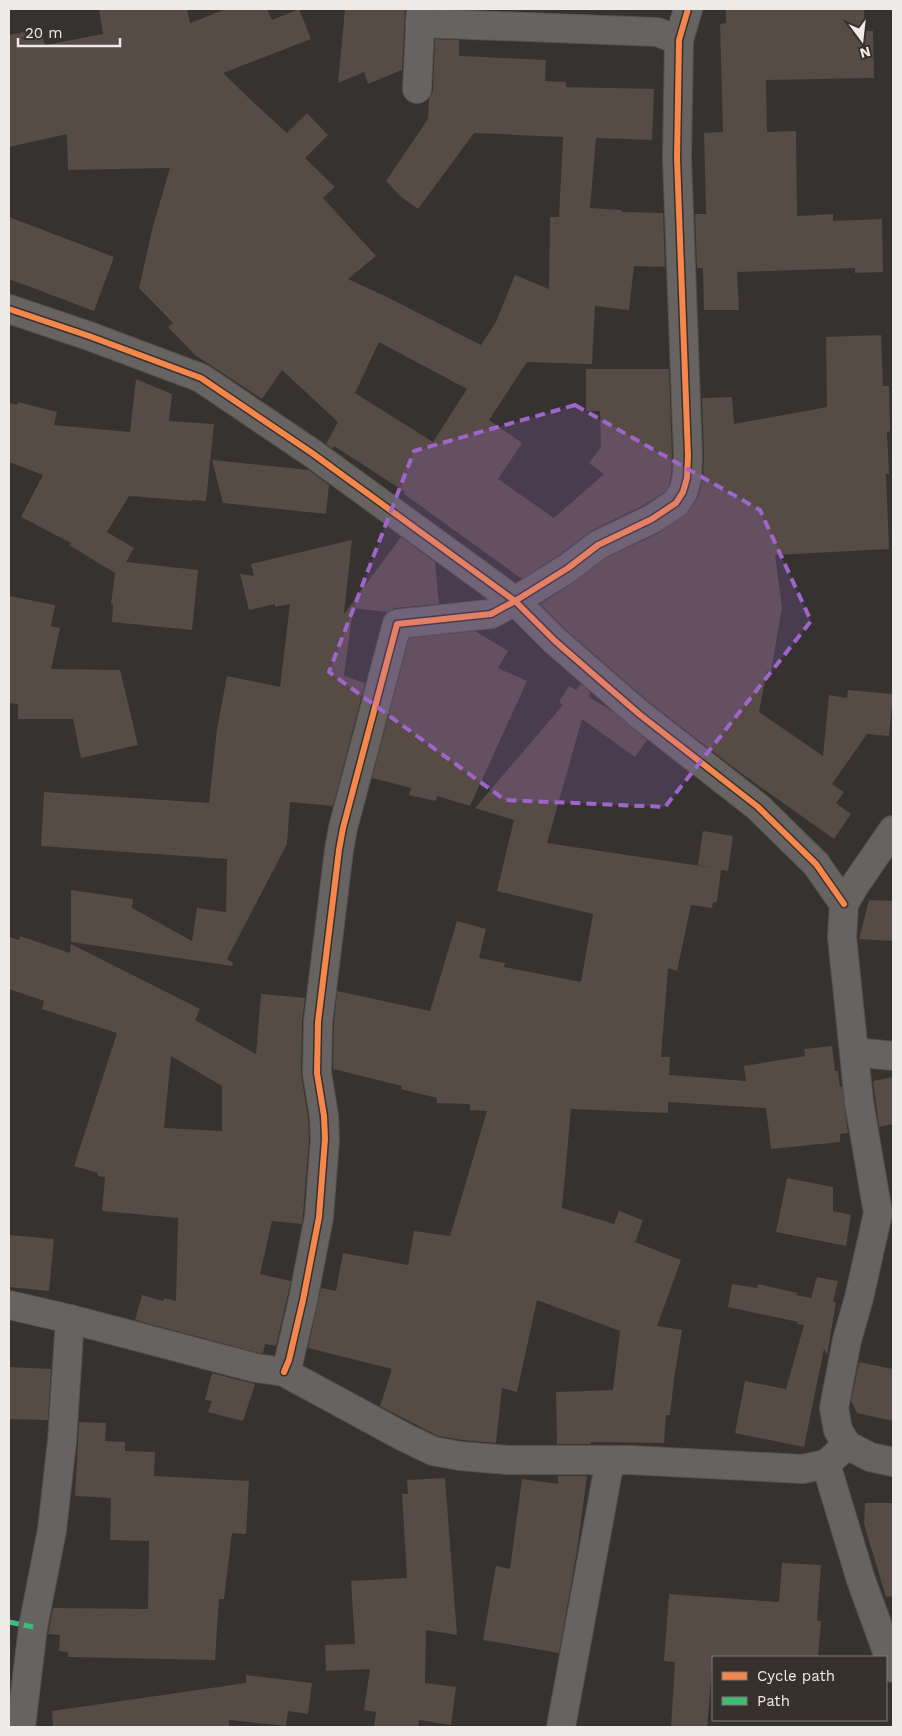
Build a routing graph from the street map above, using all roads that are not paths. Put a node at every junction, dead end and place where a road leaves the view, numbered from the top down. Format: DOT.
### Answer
graph roads {
  1 [pos="688,9"];
  2 [pos="420,16"];
  3 [pos="679,40"];
  4 [pos="416,88"];
  5 [pos="9,309"];
  6 [pos="515,601"];
  7 [pos="893,830"];
  8 [pos="844,904"];
  9 [pos="854,1052"];
  10 [pos="893,1056"];
  11 [pos="886,1212"];
  12 [pos="9,1305"];
  13 [pos="70,1319"];
  14 [pos="284,1372"];
  15 [pos="847,1445"];
  16 [pos="610,1460"];
  17 [pos="893,1462"];
  18 [pos="826,1464"];
  19 [pos="893,1668"];
  20 [pos="21,1727"];
  21 [pos="561,1727"];
  1 -- 3 [label="street"];
  2 -- 3 [label="street"];
  2 -- 4 [label="street"];
  3 -- 6 [label="street"];
  5 -- 6 [label="street"];
  6 -- 8 [label="street"];
  6 -- 14 [label="street"];
  7 -- 8 [label="street"];
  8 -- 9 [label="street"];
  9 -- 10 [label="street"];
  9 -- 11 [label="street"];
  11 -- 15 [label="street"];
  12 -- 13 [label="street"];
  13 -- 14 [label="street"];
  13 -- 20 [label="street"];
  14 -- 16 [label="street"];
  15 -- 17 [label="street"];
  15 -- 18 [label="street"];
  16 -- 18 [label="street"];
  16 -- 21 [label="street"];
  18 -- 19 [label="street"];
}
